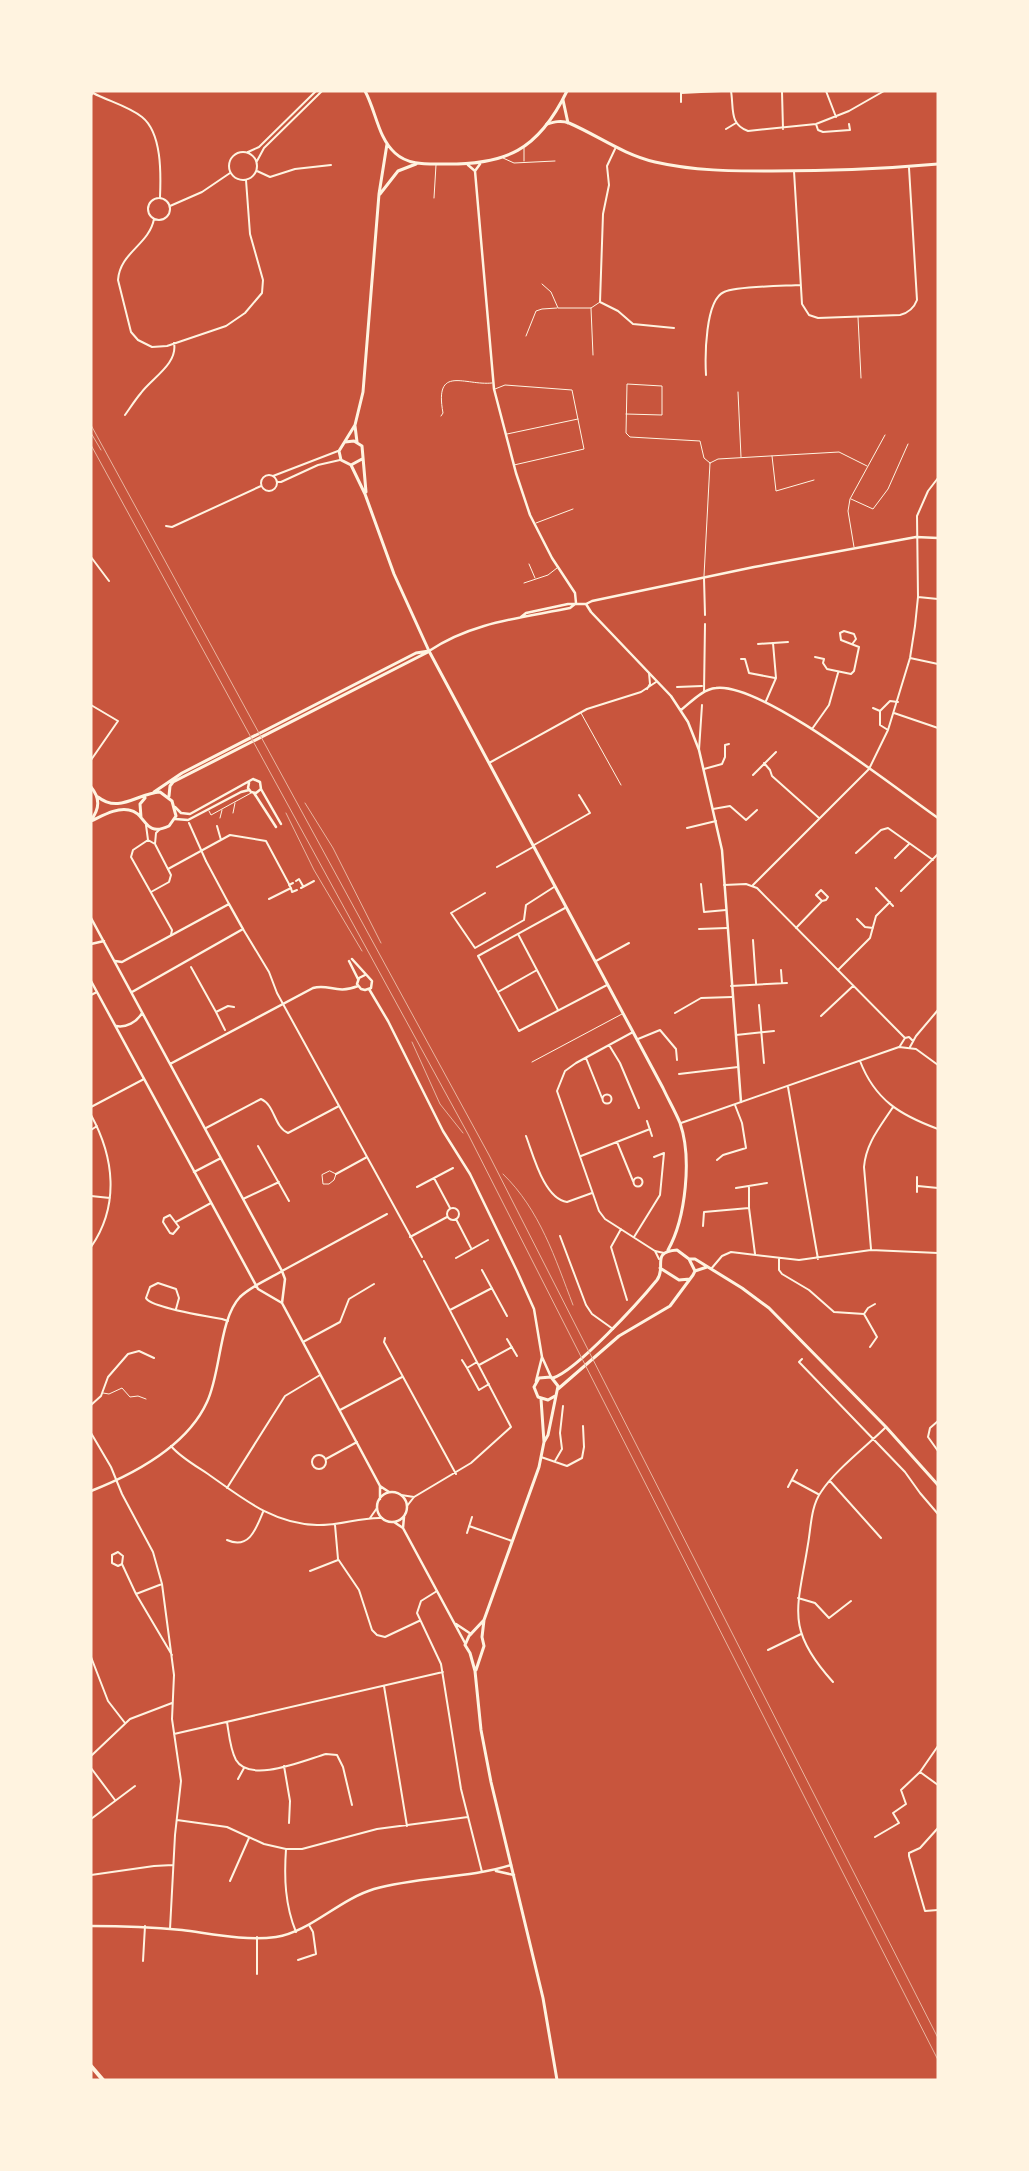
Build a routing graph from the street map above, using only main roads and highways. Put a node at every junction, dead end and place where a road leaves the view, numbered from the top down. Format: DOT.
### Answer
graph roads {
  1 [pos="365,91"];
  2 [pos="567,91"];
  3 [pos="563,100"];
  4 [pos="568,123"];
  5 [pos="547,124"];
  6 [pos="387,144"];
  7 [pos="416,164"];
  8 [pos="938,164"];
  9 [pos="379,194"];
  10 [pos="355,425"];
  11 [pos="344,442"];
  12 [pos="357,442"];
  13 [pos="362,460"];
  14 [pos="350,466"];
  15 [pos="365,494"];
  16 [pos="429,651"];
  17 [pos="270,730"];
  18 [pos="242,744"];
  19 [pos="91,787"];
  20 [pos="154,792"];
  21 [pos="148,795"];
  22 [pos="169,796"];
  23 [pos="98,797"];
  24 [pos="91,820"];
  25 [pos="142,820"];
  26 [pos="674,1239"];
  27 [pos="676,1250"];
  28 [pos="666,1252"];
  29 [pos="689,1259"];
  30 [pos="660,1267"];
  31 [pos="709,1268"];
  32 [pos="695,1271"];
  33 [pos="691,1279"];
  34 [pos="552,1377"];
  35 [pos="558,1389"];
  36 [pos="555,1396"];
  37 [pos="541,1399"];
  38 [pos="544,1442"];
  39 [pos="938,1485"];
  40 [pos="484,1620"];
  41 [pos="472,1634"];
  42 [pos="482,1637"];
  43 [pos="470,1653"];
  44 [pos="480,1653"];
  45 [pos="475,1670"];
  46 [pos="91,2066"];
  47 [pos="103,2080"];
  48 [pos="557,2080"];
  1 -- 6 [label="main road"];
  2 -- 3 [label="main road"];
  3 -- 4 [label="main road"];
  3 -- 5 [label="main road"];
  4 -- 5 [label="main road"];
  4 -- 8 [label="main road"];
  5 -- 7 [label="main road"];
  6 -- 7 [label="main road"];
  6 -- 9 [label="main road"];
  7 -- 9 [label="main road"];
  9 -- 10 [label="main road"];
  10 -- 11 [label="main road"];
  10 -- 12 [label="main road"];
  11 -- 12 [label="main road"];
  11 -- 14 [label="main road"];
  12 -- 13 [label="main road"];
  13 -- 14 [label="main road"];
  13 -- 15 [label="main road"];
  14 -- 15 [label="main road"];
  15 -- 16 [label="main road"];
  16 -- 17 [label="main road"];
  16 -- 17 [label="main road"];
  16 -- 26 [label="main road"];
  17 -- 18 [label="main road"];
  18 -- 20 [label="main road"];
  18 -- 22 [label="main road"];
  19 -- 23 [label="main road"];
  20 -- 21 [label="main road"];
  20 -- 22 [label="main road"];
  21 -- 23 [label="main road"];
  21 -- 25 [label="main road"];
  22 -- 25 [label="main road"];
  23 -- 24 [label="main road"];
  24 -- 25 [label="main road"];
  26 -- 27 [label="main road"];
  26 -- 28 [label="main road"];
  27 -- 28 [label="main road"];
  27 -- 29 [label="main road"];
  28 -- 30 [label="main road"];
  29 -- 31 [label="main road"];
  29 -- 32 [label="main road"];
  30 -- 33 [label="main road"];
  30 -- 34 [label="main road"];
  31 -- 32 [label="main road"];
  31 -- 39 [label="main road"];
  32 -- 33 [label="main road"];
  33 -- 35 [label="main road"];
  34 -- 35 [label="main road"];
  34 -- 37 [label="main road"];
  35 -- 36 [label="main road"];
  36 -- 37 [label="main road"];
  36 -- 38 [label="main road"];
  37 -- 38 [label="main road"];
  38 -- 40 [label="main road"];
  40 -- 41 [label="main road"];
  40 -- 42 [label="main road"];
  41 -- 42 [label="main road"];
  41 -- 43 [label="main road"];
  42 -- 44 [label="main road"];
  43 -- 44 [label="main road"];
  43 -- 45 [label="main road"];
  44 -- 45 [label="main road"];
  45 -- 48 [label="main road"];
  46 -- 47 [label="highway"];
}
